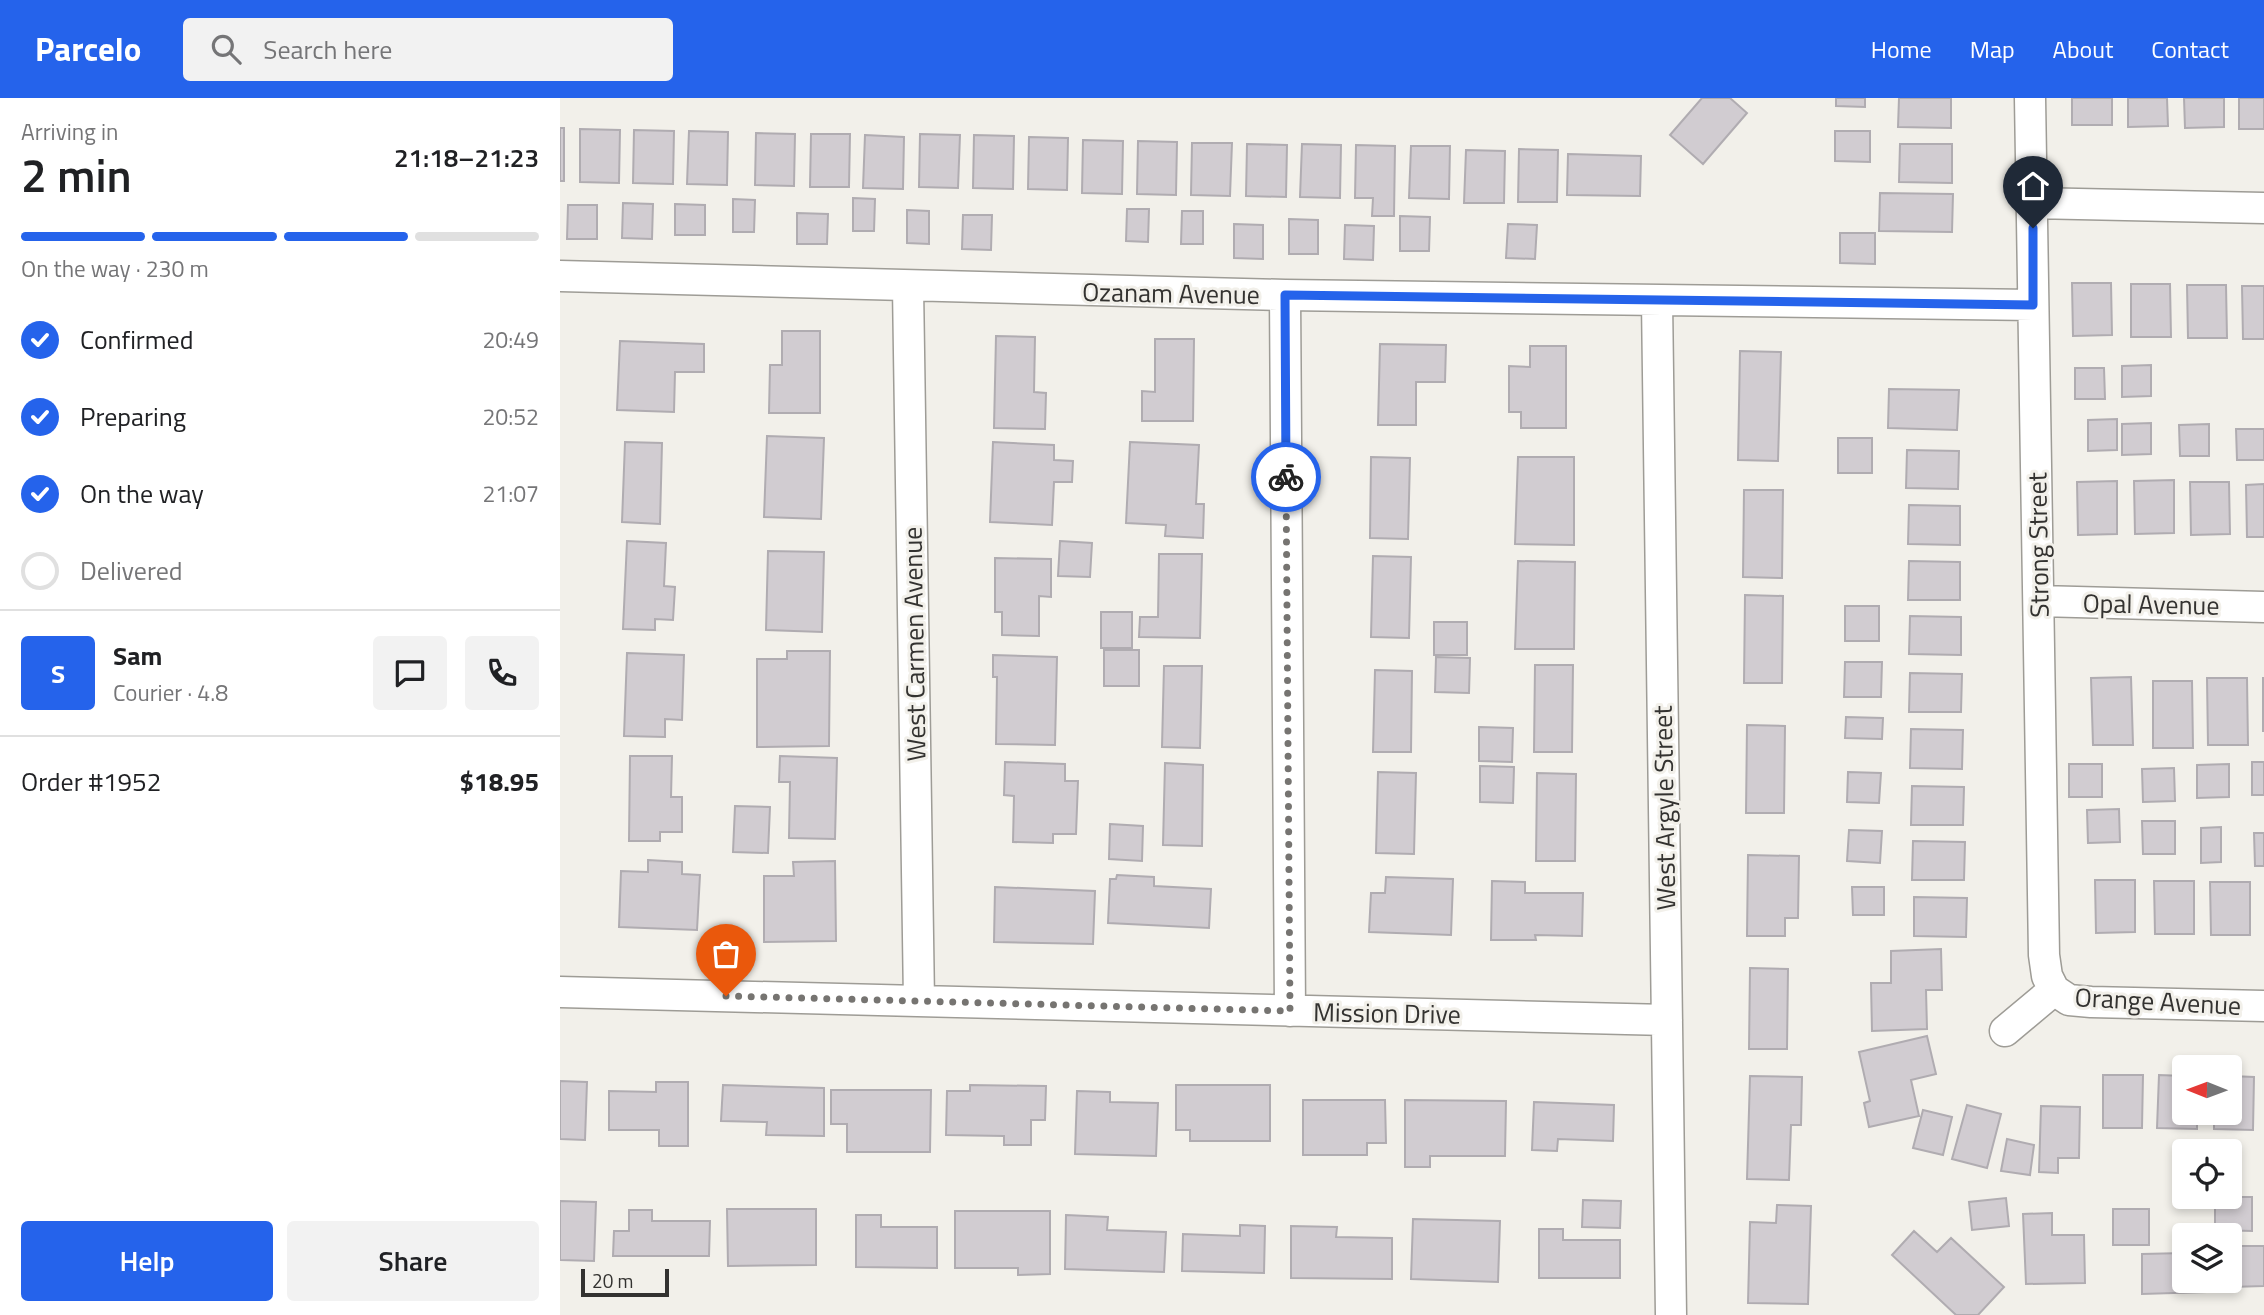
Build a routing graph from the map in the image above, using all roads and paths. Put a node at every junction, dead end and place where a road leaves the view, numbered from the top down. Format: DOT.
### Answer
graph roads {
  1 [pos="2030,98"];
  2 [pos="2032,203"];
  3 [pos="2264,208"];
  4 [pos="560,276"];
  5 [pos="908,287"];
  6 [pos="1285,295"];
  7 [pos="1657,301"];
  8 [pos="2033,305"];
  9 [pos="2039,601"];
  10 [pos="2264,607"];
  11 [pos="2054,990"];
  12 [pos="560,992"];
  13 [pos="919,1001"];
  14 [pos="2264,1006"];
  15 [pos="1290,1011"];
  16 [pos="1667,1020"];
  17 [pos="2005,1031"];
  18 [pos="1671,1315"];
  1 -- 2 [label="street, Strong Street"];
  2 -- 3 [label="street"];
  2 -- 8 [label="street, Strong Street"];
  4 -- 5 [label="street, Ozanam Avenue"];
  5 -- 6 [label="street, Ozanam Avenue"];
  5 -- 13 [label="street, West Carmen Avenue"];
  6 -- 7 [label="street, Ozanam Avenue"];
  6 -- 15 [label="street"];
  7 -- 8 [label="street, Ozanam Avenue"];
  7 -- 16 [label="street, West Argyle Street"];
  8 -- 9 [label="street, Strong Street"];
  9 -- 10 [label="street, Opal Avenue"];
  9 -- 11 [label="street, Strong Street"];
  11 -- 14 [label="street, Orange Avenue"];
  11 -- 17 [label="street"];
  12 -- 13 [label="street, Mission Drive"];
  13 -- 15 [label="street, Mission Drive"];
  15 -- 16 [label="street, Mission Drive"];
  16 -- 18 [label="street, West Argyle Street"];
}
